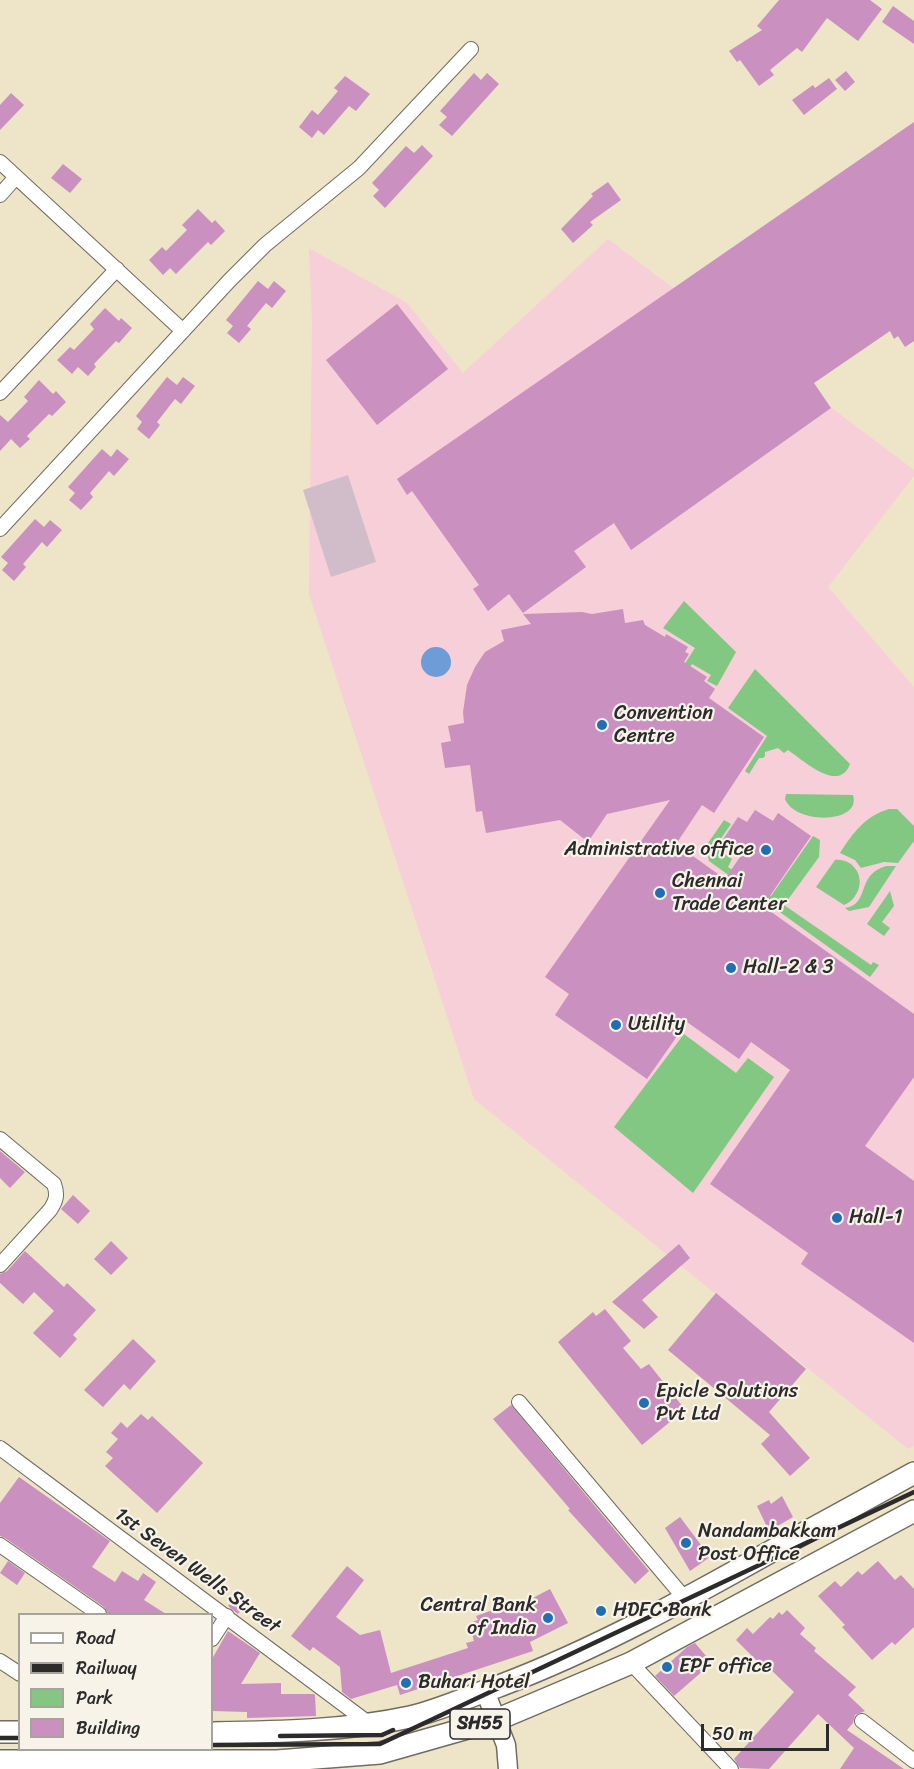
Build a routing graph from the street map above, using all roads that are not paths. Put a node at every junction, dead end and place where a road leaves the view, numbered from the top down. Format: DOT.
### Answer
graph roads {
  1 [pos="471,49"];
  2 [pos="0,162"];
  3 [pos="16,177"];
  4 [pos="0,195"];
  5 [pos="117,269"];
  6 [pos="183,330"];
  7 [pos="0,393"];
  8 [pos="0,529"];
  9 [pos="0,1139"];
  10 [pos="0,1265"];
  11 [pos="519,1402"];
  12 [pos="0,1448"];
  13 [pos="914,1473"];
  14 [pos="914,1511"];
  15 [pos="0,1545"];
  16 [pos="734,1573"];
  17 [pos="686,1600"];
  18 [pos="748,1601"];
  19 [pos="98,1613"];
  20 [pos="227,1616"];
  21 [pos="213,1637"];
  22 [pos="0,1660"];
  23 [pos="631,1663"];
  24 [pos="18,1673"];
  25 [pos="485,1691"];
  26 [pos="496,1720"];
  27 [pos="862,1721"];
  28 [pos="371,1725"];
  29 [pos="0,1732"];
  30 [pos="18,1732"];
  31 [pos="213,1733"];
  32 [pos="170,1760"];
  33 [pos="0,1761"];
  34 [pos="914,1761"];
  35 [pos="512,1766"];
  36 [pos="731,1769"];
  1 -- 6 [label="street"];
  2 -- 3 [label="street"];
  3 -- 4 [label="street"];
  3 -- 5 [label="street"];
  5 -- 6 [label="street"];
  5 -- 7 [label="street"];
  6 -- 8 [label="street"];
  9 -- 10 [label="street"];
  11 -- 17 [label="street"];
  12 -- 20 [label="street, 1st Seven Wells Street"];
  13 -- 16 [label="main road, SH55"];
  14 -- 18 [label="main road, SH55"];
  15 -- 19 [label="street"];
  16 -- 17 [label="main road, SH55"];
  16 -- 18 [label="main road"];
  17 -- 25 [label="main road, SH55"];
  18 -- 23 [label="main road, SH55"];
  20 -- 21 [label="street"];
  20 -- 28 [label="street, 1st Seven Wells Street"];
  22 -- 24 [label="street"];
  23 -- 26 [label="main road, SH55"];
  23 -- 36 [label="street"];
  25 -- 26 [label="main road"];
  25 -- 28 [label="main road, SH55"];
  26 -- 32 [label="main road, SH55"];
  26 -- 35 [label="main road"];
  27 -- 34 [label="street"];
  28 -- 31 [label="main road, SH55"];
  29 -- 30 [label="main road"];
  32 -- 33 [label="main road, SH55"];
}
